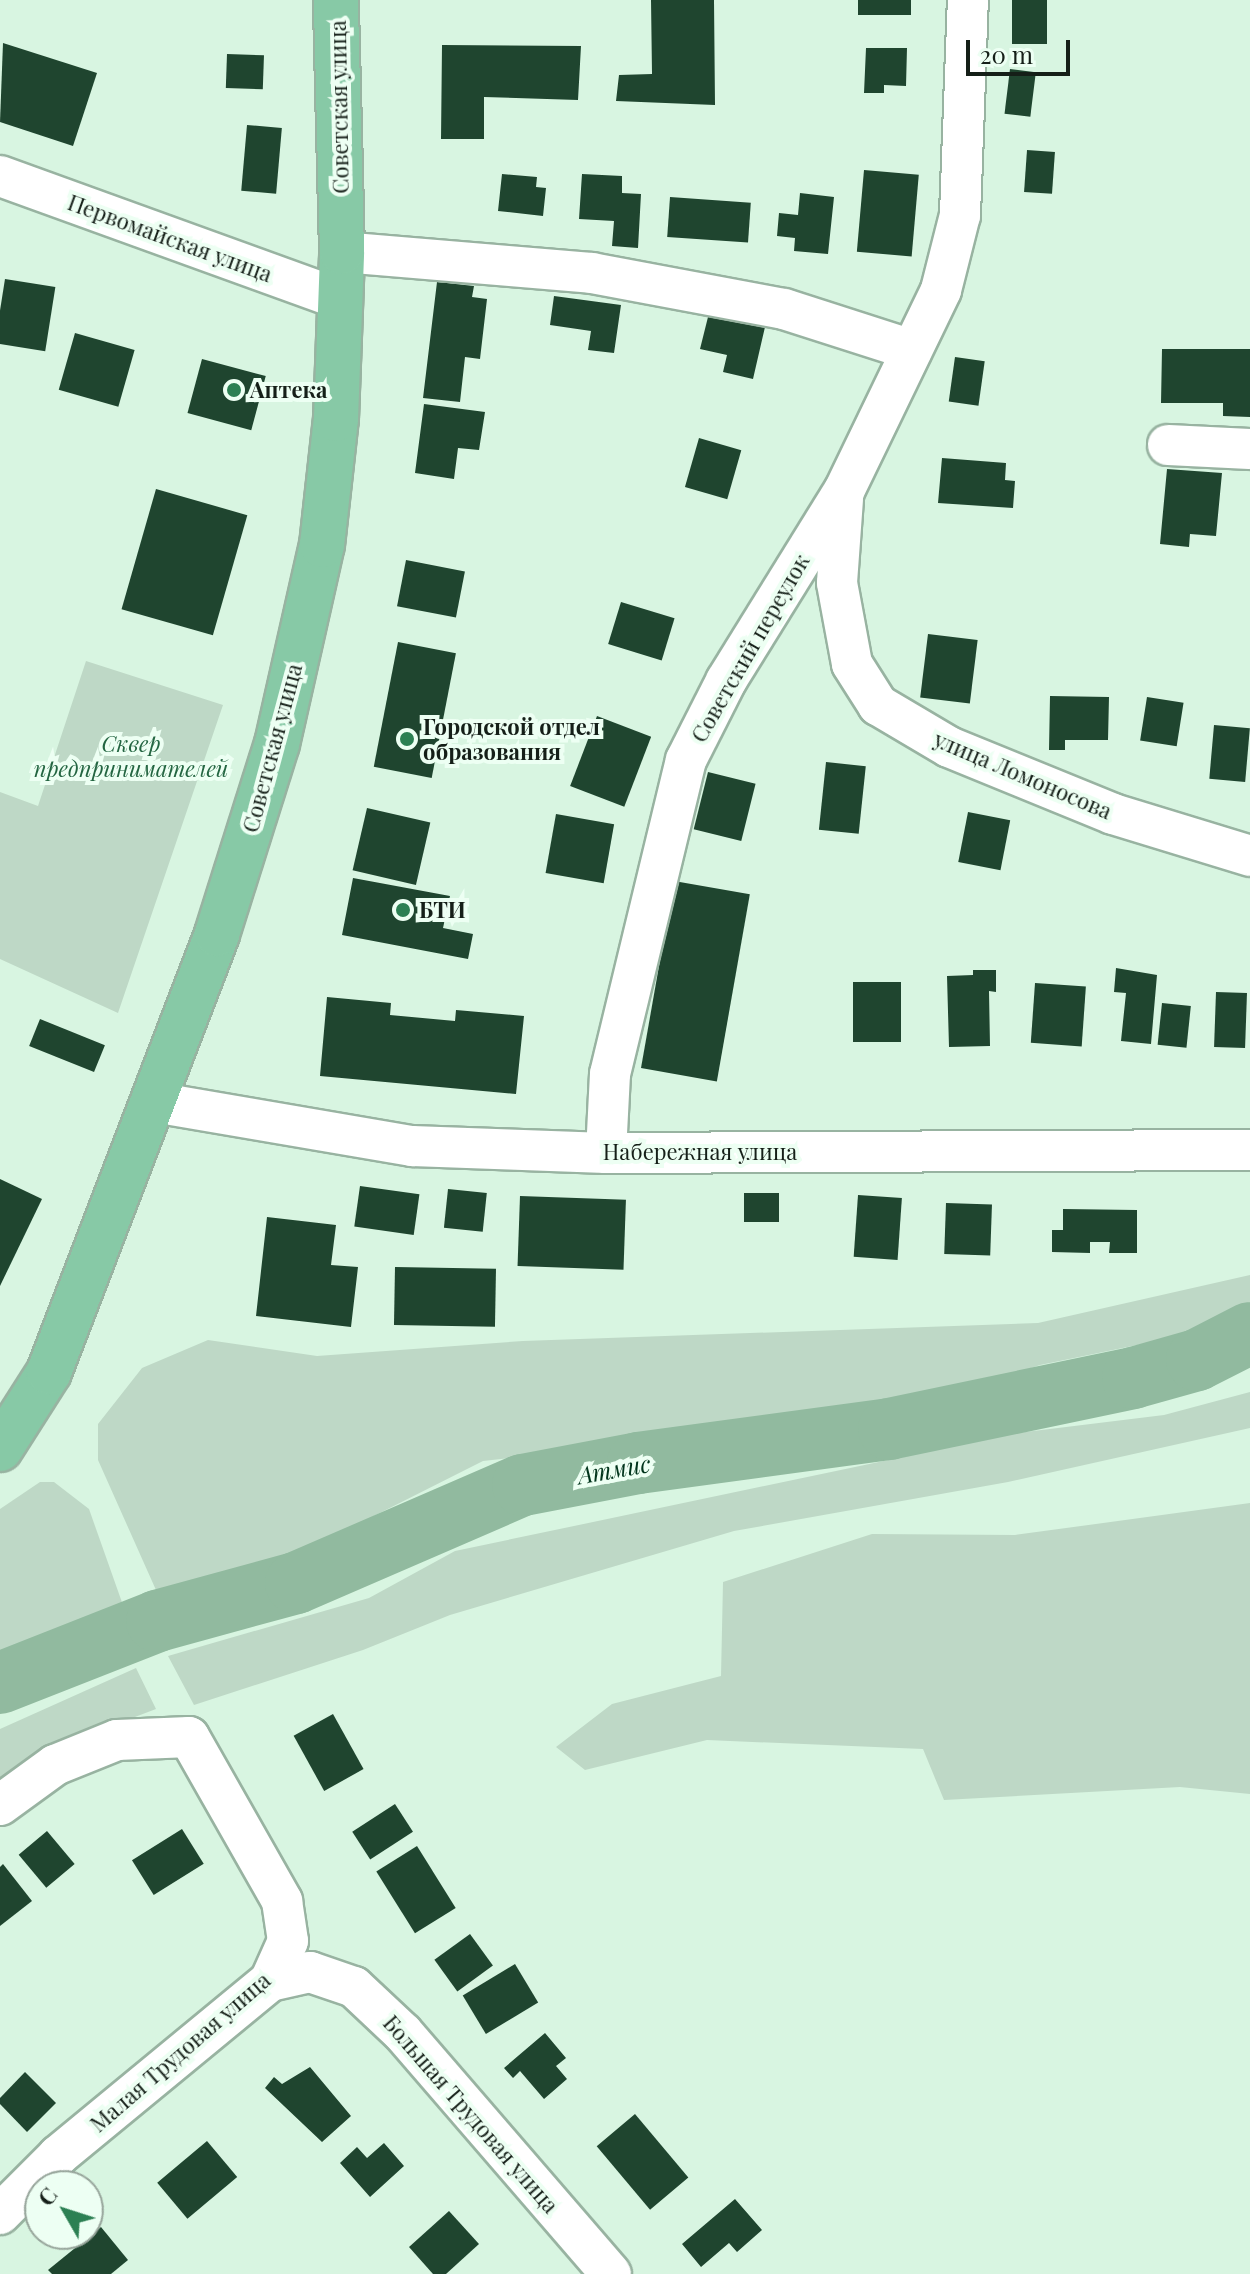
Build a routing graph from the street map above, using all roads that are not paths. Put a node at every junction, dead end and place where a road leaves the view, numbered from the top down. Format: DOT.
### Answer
graph roads {
  1 [pos="336,0"];
  2 [pos="968,0"];
  3 [pos="0,176"];
  4 [pos="342,252"];
  5 [pos="340,299"];
  6 [pos="912,350"];
  7 [pos="1168,445"];
  8 [pos="1250,449"];
  9 [pos="844,491"];
  10 [pos="1250,856"];
  11 [pos="154,1102"];
  12 [pos="1250,1150"];
  13 [pos="606,1153"];
  14 [pos="0,1449"];
  15 [pos="0,1805"];
  16 [pos="270,1981"];
  17 [pos="0,2214"];
  18 [pos="611,2274"];
  1 -- 4 [label="main road, Советская улица"];
  2 -- 6 [label="street, Советский переулок"];
  3 -- 5 [label="street, Первомайская улица"];
  4 -- 5 [label="main road, Советская улица"];
  4 -- 6 [label="street"];
  5 -- 11 [label="main road, Советская улица"];
  6 -- 9 [label="street, Советский переулок"];
  7 -- 8 [label="street"];
  9 -- 10 [label="street, улица Ломоносова"];
  9 -- 13 [label="street, Советский переулок"];
  11 -- 13 [label="street, Набережная улица"];
  11 -- 14 [label="main road, Советская улица"];
  12 -- 13 [label="street, Набережная улица"];
  15 -- 16 [label="street, Малая Трудовая улица"];
  16 -- 17 [label="street, Малая Трудовая улица"];
  16 -- 18 [label="street, Большая Трудовая улица"];
}
